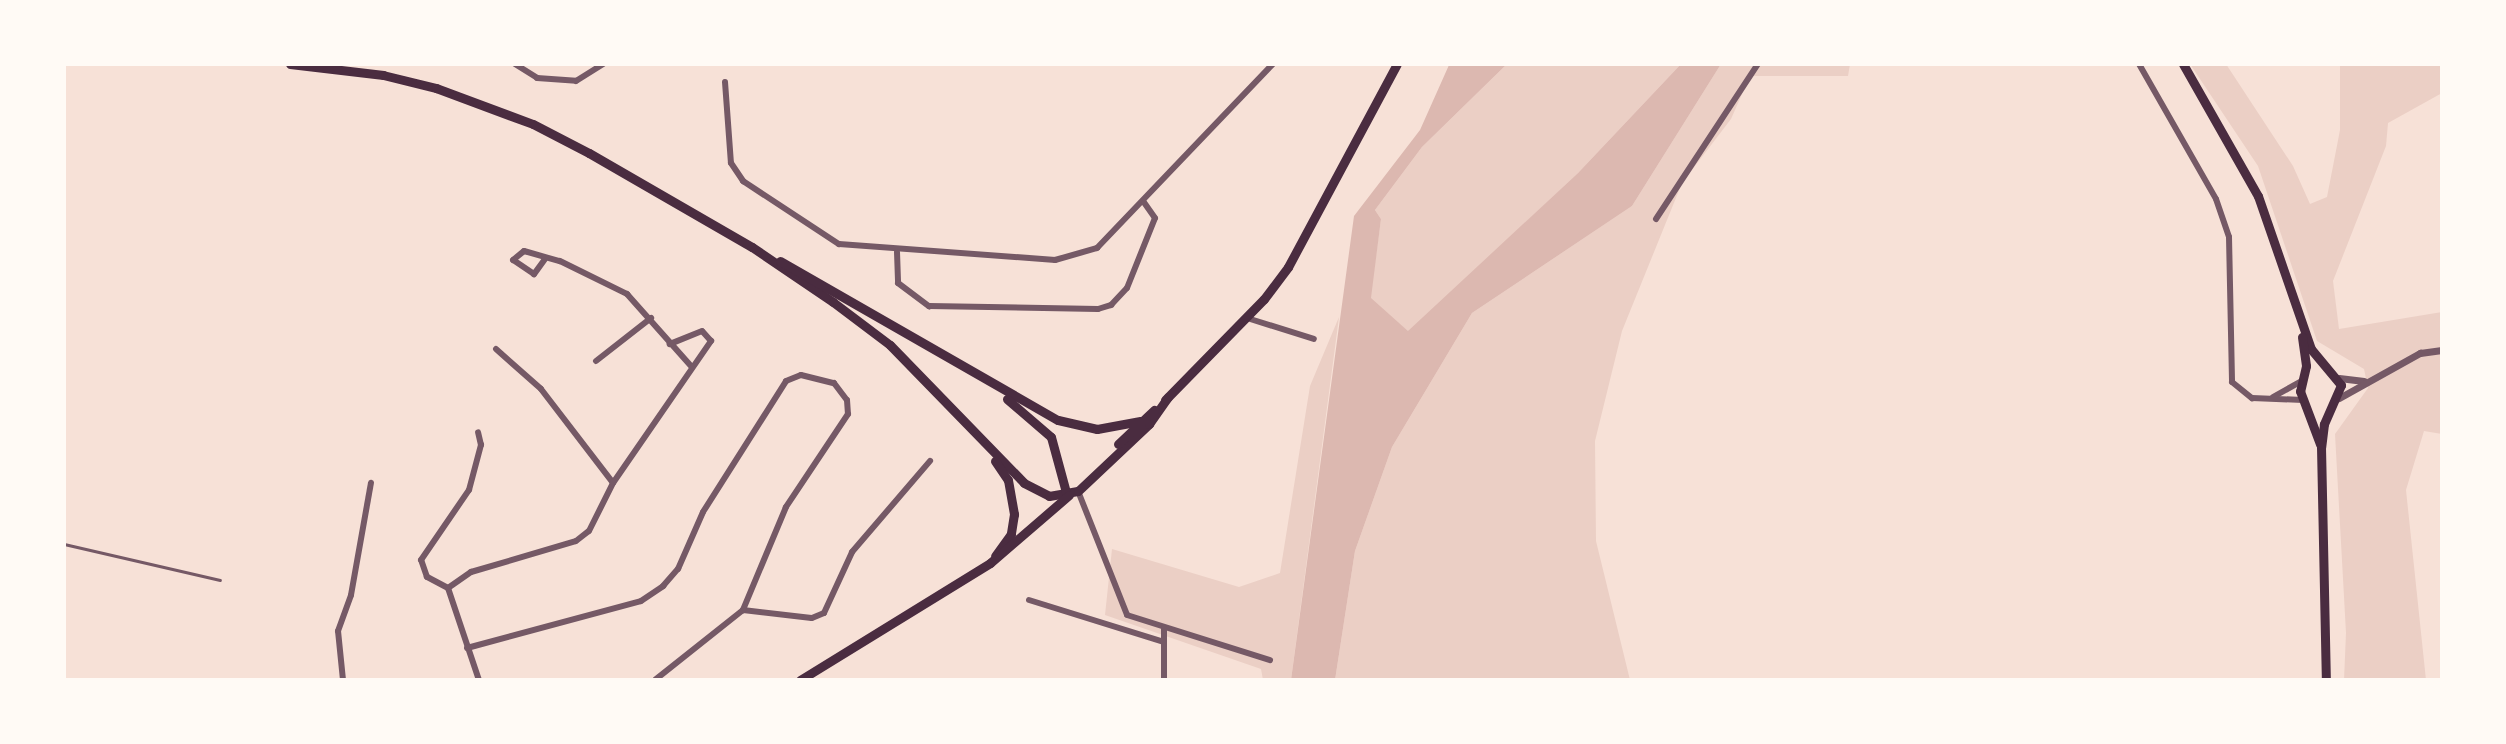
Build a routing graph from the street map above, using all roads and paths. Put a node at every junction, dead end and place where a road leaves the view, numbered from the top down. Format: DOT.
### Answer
graph roads {
  1 [pos="290,64"];
  2 [pos="515,64"];
  3 [pos="603,64"];
  4 [pos="1273,64"];
  5 [pos="1397,64"];
  6 [pos="1758,64"];
  7 [pos="2139,64"];
  8 [pos="2183,64"];
  9 [pos="725,82"];
  10 [pos="1144,202"];
  11 [pos="1656,219"];
  12 [pos="752,247"];
  13 [pos="897,252"];
  14 [pos="545,259"];
  15 [pos="651,318"];
  16 [pos="1247,318"];
  17 [pos="2300,320"];
  18 [pos="1314,339"];
  19 [pos="670,344"];
  20 [pos="496,349"];
  21 [pos="2442,350"];
  22 [pos="596,361"];
  23 [pos="691,366"];
  24 [pos="2322,366"];
  25 [pos="2305,372"];
  26 [pos="971,373"];
  27 [pos="2339,378"];
  28 [pos="2364,381"];
  29 [pos="2300,382"];
  30 [pos="1168,397"];
  31 [pos="2273,397"];
  32 [pos="2339,398"];
  33 [pos="2306,402"];
  34 [pos="2330,406"];
  35 [pos="1142,420"];
  36 [pos="478,432"];
  37 [pos="984,445"];
  38 [pos="2321,447"];
  39 [pos="930,461"];
  40 [pos="371,483"];
  41 [pos="613,483"];
  42 [pos="1078,491"];
  43 [pos="1067,496"];
  44 [pos="1080,504"];
  45 [pos="64,544"];
  46 [pos="990,563"];
  47 [pos="220,580"];
  48 [pos="448,588"];
  49 [pos="1029,600"];
  50 [pos="743,610"];
  51 [pos="1164,628"];
  52 [pos="1164,642"];
  53 [pos="467,648"];
  54 [pos="1270,660"];
  55 [pos="343,680"];
  56 [pos="479,680"];
  57 [pos="655,680"];
  58 [pos="800,680"];
  59 [pos="1164,680"];
  60 [pos="2326,680"];
  1 -- 12 [label="main road"];
  2 -- 3 [label="street"];
  4 -- 10 [label="street"];
  5 -- 16 [label="main road"];
  6 -- 11 [label="street"];
  7 -- 31 [label="street"];
  8 -- 17 [label="main road"];
  9 -- 13 [label="street"];
  10 -- 13 [label="street"];
  10 -- 13 [label="street"];
  12 -- 26 [label="main road"];
  12 -- 37 [label="main road"];
  14 -- 14 [label="street"];
  14 -- 15 [label="street"];
  15 -- 19 [label="street"];
  15 -- 22 [label="street"];
  16 -- 18 [label="street"];
  16 -- 30 [label="main road"];
  17 -- 24 [label="main road"];
  17 -- 25 [label="main road"];
  19 -- 23 [label="street"];
  19 -- 23 [label="street"];
  20 -- 41 [label="street"];
  21 -- 28 [label="street"];
  23 -- 41 [label="street"];
  24 -- 25 [label="main road"];
  24 -- 27 [label="main road"];
  25 -- 29 [label="main road"];
  26 -- 35 [label="main road"];
  26 -- 43 [label="main road"];
  27 -- 28 [label="street"];
  27 -- 32 [label="main road"];
  28 -- 32 [label="street"];
  29 -- 31 [label="street"];
  29 -- 33 [label="main road"];
  30 -- 35 [label="main road"];
  30 -- 42 [label="main road"];
  31 -- 33 [label="street"];
  32 -- 34 [label="main road"];
  33 -- 34 [label="main road"];
  33 -- 38 [label="main road"];
  34 -- 38 [label="main road"];
  35 -- 43 [label="main road"];
  36 -- 48 [label="street"];
  37 -- 43 [label="main road"];
  37 -- 46 [label="main road"];
  38 -- 60 [label="main road"];
  39 -- 50 [label="street"];
  40 -- 55 [label="street"];
  41 -- 48 [label="street"];
  42 -- 43 [label="main road"];
  42 -- 44 [label="street"];
  43 -- 44 [label="street"];
  43 -- 46 [label="main road"];
  44 -- 51 [label="street"];
  45 -- 47 [label="lane"];
  46 -- 58 [label="main road"];
  48 -- 53 [label="street"];
  49 -- 52 [label="street"];
  50 -- 53 [label="street"];
  50 -- 57 [label="street"];
  51 -- 52 [label="street"];
  51 -- 54 [label="street"];
  52 -- 59 [label="street"];
  53 -- 56 [label="street"];
}
